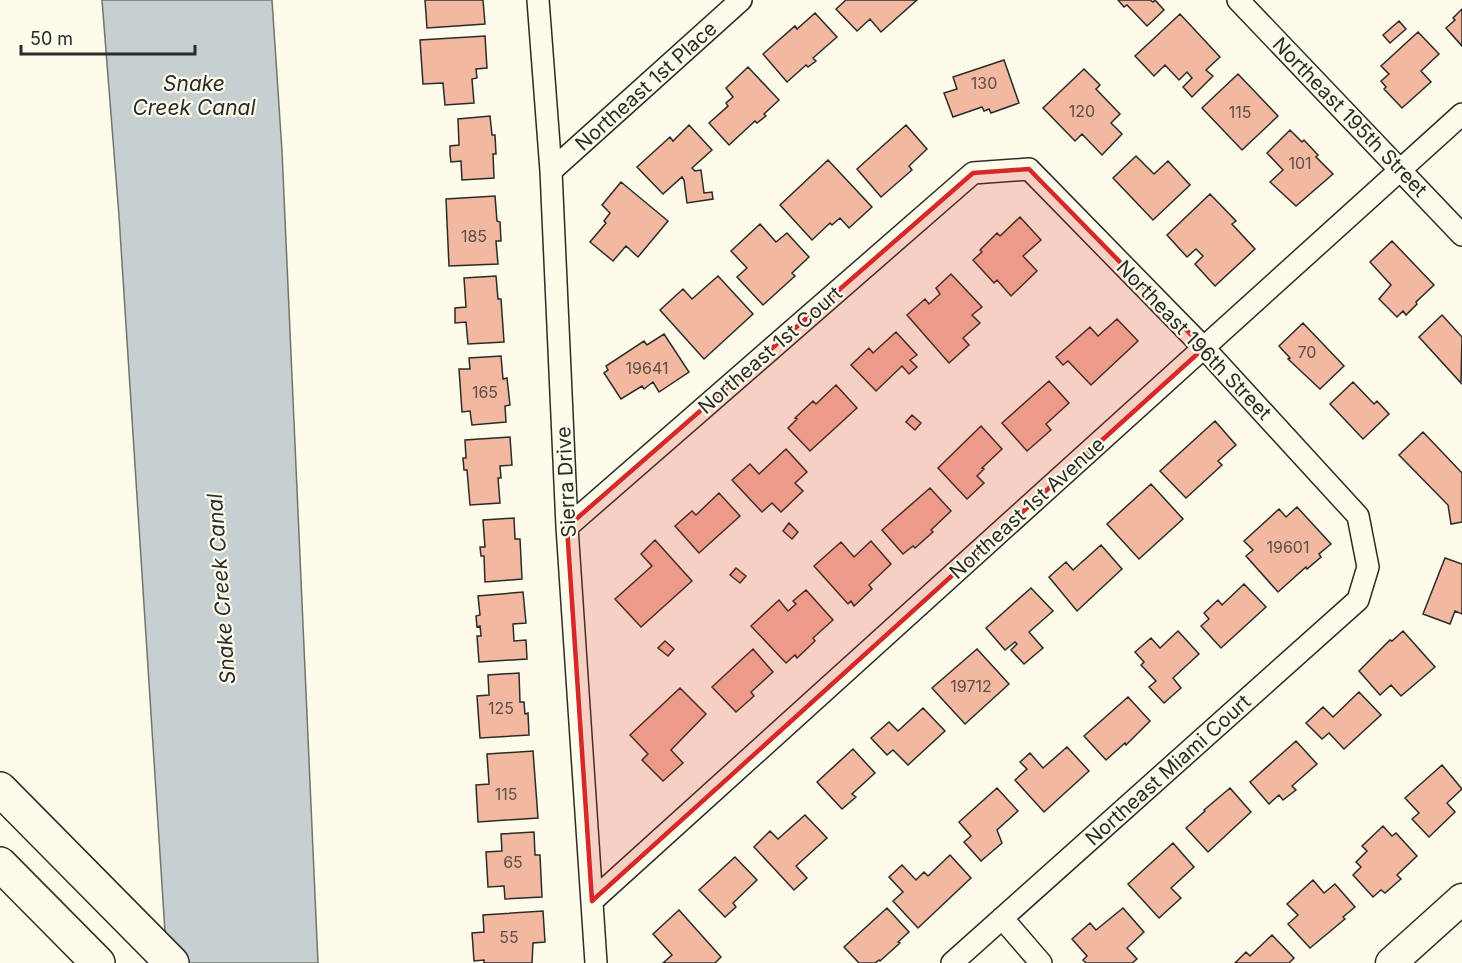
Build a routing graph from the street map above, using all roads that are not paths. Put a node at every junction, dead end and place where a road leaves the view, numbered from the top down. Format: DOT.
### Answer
graph roads {
  1 [pos="538,0"];
  2 [pos="741,0"];
  3 [pos="1238,0"];
  4 [pos="1462,114"];
  5 [pos="1400,170"];
  6 [pos="551,171"];
  7 [pos="973,173"];
  8 [pos="1462,235"];
  9 [pos="1204,348"];
  10 [pos="567,527"];
  11 [pos="1368,567"];
  12 [pos="0,789"];
  13 [pos="0,864"];
  14 [pos="1462,899"];
  15 [pos="592,901"];
  16 [pos="1002,918"];
  17 [pos="1392,962"];
  18 [pos="98,963"];
  19 [pos="172,963"];
  20 [pos="596,963"];
  21 [pos="952,963"];
  22 [pos="1041,963"];
  1 -- 6 [label="street, Sierra Drive"];
  2 -- 6 [label="street, Northeast 1st Place"];
  3 -- 5 [label="street, Northeast 195th Street"];
  4 -- 5 [label="street, Northeast 1st Avenue"];
  5 -- 8 [label="street, Northeast 195th Street"];
  5 -- 9 [label="street, Northeast 1st Avenue"];
  6 -- 10 [label="street, Sierra Drive"];
  7 -- 9 [label="street, Northeast 196th Street"];
  7 -- 10 [label="street, Northeast 1st Court"];
  9 -- 11 [label="street, Northeast 196th Street"];
  9 -- 15 [label="street, Northeast 1st Avenue"];
  10 -- 15 [label="street, Sierra Drive"];
  11 -- 16 [label="street, Northeast Miami Court"];
  12 -- 19 [label="main road"];
  13 -- 18 [label="main road"];
  14 -- 17 [label="street"];
  15 -- 20 [label="street, Sierra Drive"];
  16 -- 21 [label="street, Northeast Miami Court"];
  16 -- 22 [label="street"];
}
